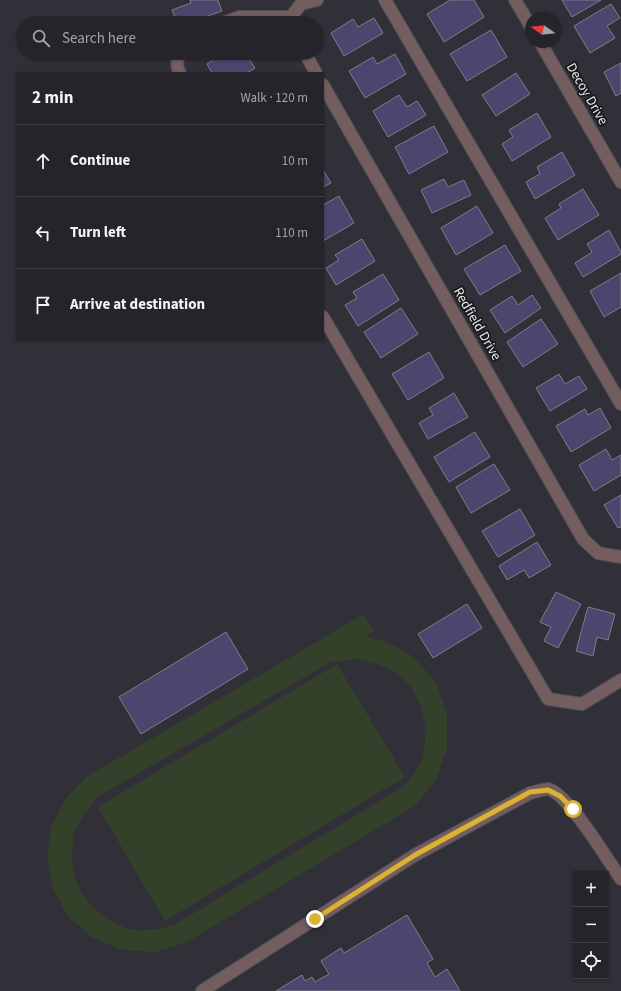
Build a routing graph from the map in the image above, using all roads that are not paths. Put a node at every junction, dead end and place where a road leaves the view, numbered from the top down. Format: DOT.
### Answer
graph roads {
  1 [pos="317,0"];
  2 [pos="385,0"];
  3 [pos="515,0"];
  4 [pos="294,16"];
  5 [pos="525,17"];
  6 [pos="543,48"];
  7 [pos="178,60"];
  8 [pos="309,60"];
  9 [pos="180,72"];
  10 [pos="315,72"];
  11 [pos="324,87"];
  12 [pos="621,182"];
  13 [pos="324,319"];
  14 [pos="621,404"];
  15 [pos="621,557"];
  16 [pos="621,680"];
  17 [pos="621,879"];
  18 [pos="202,991"];
  1 -- 4 [label="street"];
  2 -- 14 [label="street"];
  3 -- 5 [label="street"];
  6 -- 12 [label="street, Decoy Drive"];
  7 -- 9 [label="street"];
  8 -- 10 [label="street"];
  11 -- 15 [label="street, Redfield Drive"];
  13 -- 16 [label="street"];
  17 -- 18 [label="street"];
}
